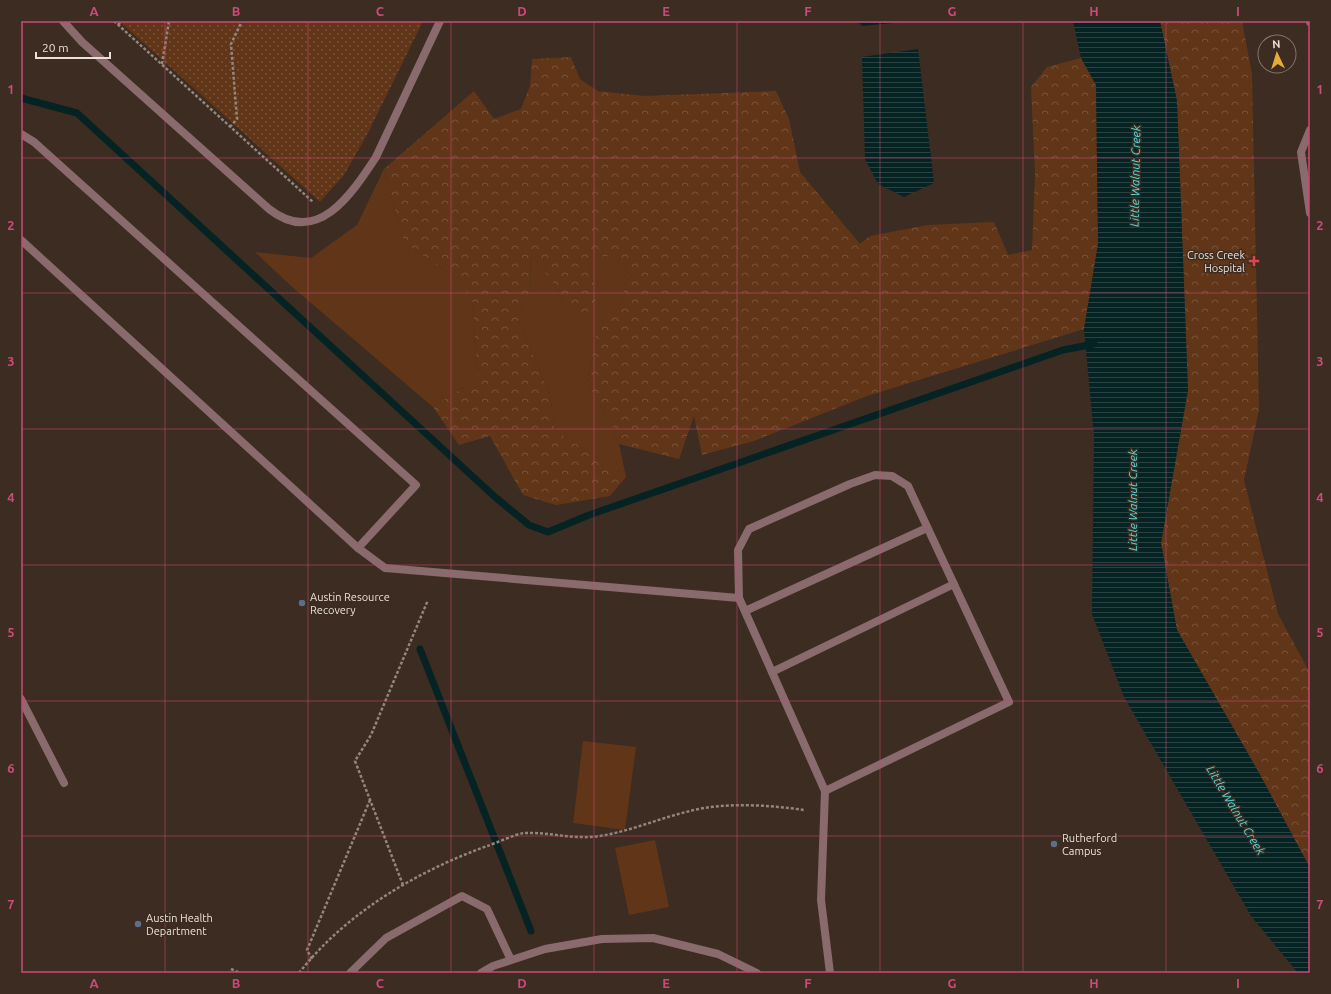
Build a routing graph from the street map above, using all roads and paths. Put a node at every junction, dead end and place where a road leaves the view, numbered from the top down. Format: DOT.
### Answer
graph roads {
  1 [pos="63,21"];
  2 [pos="114,21"];
  3 [pos="122,21"];
  4 [pos="169,21"];
  5 [pos="242,21"];
  6 [pos="440,21"];
  7 [pos="118,25"];
  8 [pos="162,65"];
  9 [pos="230,127"];
  10 [pos="1310,130"];
  11 [pos="21,134"];
  12 [pos="1310,213"];
  13 [pos="327,215"];
  14 [pos="21,240"];
  15 [pos="927,528"];
  16 [pos="358,548"];
  17 [pos="954,584"];
  18 [pos="740,598"];
  19 [pos="428,600"];
  20 [pos="745,611"];
  21 [pos="772,672"];
  22 [pos="21,699"];
  23 [pos="64,783"];
  24 [pos="825,791"];
  25 [pos="370,800"];
  26 [pos="804,810"];
  27 [pos="403,885"];
  28 [pos="312,959"];
  29 [pos="511,960"];
  30 [pos="231,969"];
  31 [pos="240,973"];
  32 [pos="299,973"];
  33 [pos="350,973"];
  34 [pos="481,973"];
  35 [pos="757,973"];
  36 [pos="830,973"];
  1 -- 13 [label="lane"];
  2 -- 7 [label="path"];
  3 -- 7 [label="path"];
  4 -- 8 [label="path"];
  5 -- 9 [label="path"];
  6 -- 13 [label="lane"];
  7 -- 8 [label="path"];
  8 -- 9 [label="path"];
  9 -- 13 [label="path"];
  10 -- 12 [label="lane"];
  11 -- 16 [label="lane"];
  14 -- 16 [label="lane"];
  15 -- 17 [label="lane"];
  15 -- 18 [label="lane"];
  15 -- 20 [label="lane"];
  16 -- 18 [label="lane"];
  17 -- 21 [label="lane"];
  17 -- 24 [label="lane"];
  18 -- 20 [label="lane"];
  19 -- 25 [label="path"];
  20 -- 21 [label="lane"];
  21 -- 24 [label="lane"];
  22 -- 23 [label="lane"];
  24 -- 36 [label="lane"];
  25 -- 27 [label="path"];
  25 -- 28 [label="path"];
  26 -- 27 [label="path"];
  27 -- 28 [label="path"];
  28 -- 32 [label="path"];
  29 -- 33 [label="lane"];
  29 -- 34 [label="lane"];
  29 -- 35 [label="lane"];
  30 -- 31 [label="path"];
}
